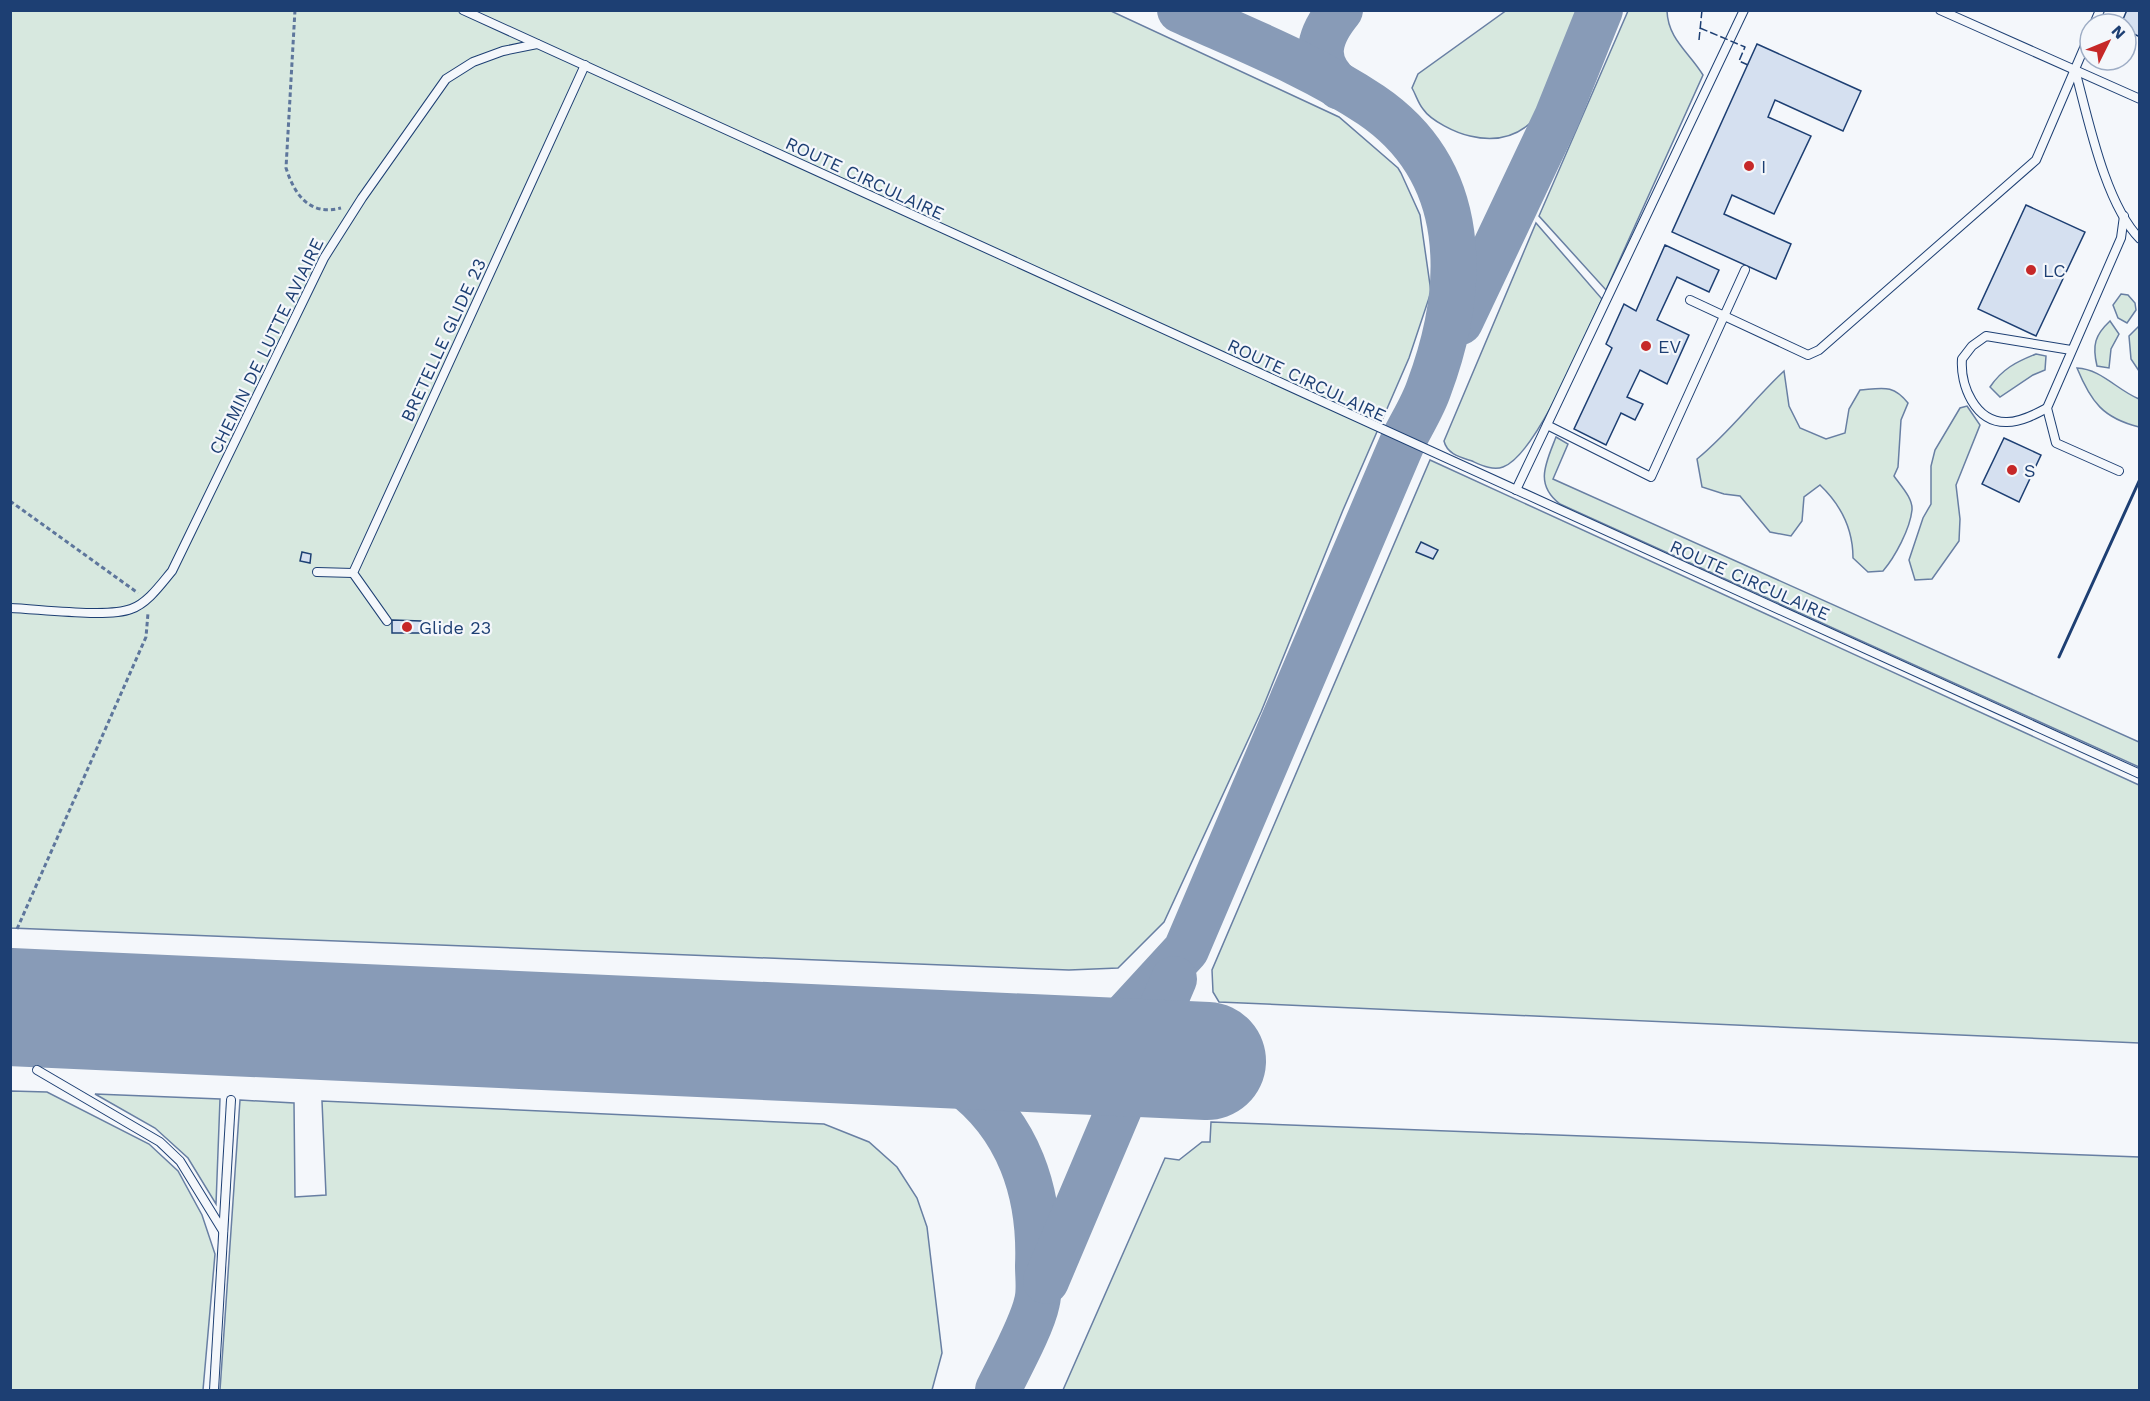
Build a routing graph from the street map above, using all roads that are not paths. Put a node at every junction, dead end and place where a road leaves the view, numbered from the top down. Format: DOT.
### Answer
graph roads {
  1 [pos="463,10"];
  2 [pos="1744,10"];
  3 [pos="1940,10"];
  4 [pos="537,44"];
  5 [pos="2078,63"];
  6 [pos="585,65"];
  7 [pos="2075,70"];
  8 [pos="2139,99"];
  9 [pos="2124,216"];
  10 [pos="2139,239"];
  11 [pos="1745,270"];
  12 [pos="1690,300"];
  13 [pos="1724,315"];
  14 [pos="2071,350"];
  15 [pos="2048,408"];
  16 [pos="1547,425"];
  17 [pos="2119,471"];
  18 [pos="1516,490"];
  19 [pos="317,572"];
  20 [pos="353,573"];
  21 [pos="10,608"];
  22 [pos="387,621"];
  23 [pos="2139,774"];
  24 [pos="37,1070"];
  25 [pos="231,1100"];
  26 [pos="223,1232"];
  27 [pos="214,1390"];
  1 -- 4 [label="lane, ROUTE CIRCULAIRE"];
  2 -- 16 [label="lane"];
  3 -- 7 [label="lane"];
  4 -- 6 [label="lane, ROUTE CIRCULAIRE"];
  4 -- 21 [label="lane, CHEMIN DE LUTTE AVIAIRE"];
  5 -- 7 [label="lane"];
  6 -- 18 [label="lane, ROUTE CIRCULAIRE"];
  6 -- 20 [label="lane, BRETELLE GLIDE 23"];
  7 -- 8 [label="lane"];
  7 -- 9 [label="lane"];
  7 -- 13 [label="lane"];
  9 -- 10 [label="lane"];
  9 -- 14 [label="lane"];
  11 -- 13 [label="lane"];
  12 -- 13 [label="lane"];
  13 -- 16 [label="lane"];
  14 -- 15 [label="lane"];
  14 -- 15 [label="lane"];
  15 -- 17 [label="lane"];
  16 -- 18 [label="lane"];
  18 -- 23 [label="lane, ROUTE CIRCULAIRE"];
  19 -- 20 [label="lane"];
  20 -- 22 [label="lane"];
  24 -- 26 [label="lane"];
  25 -- 26 [label="lane"];
  26 -- 27 [label="lane"];
}
